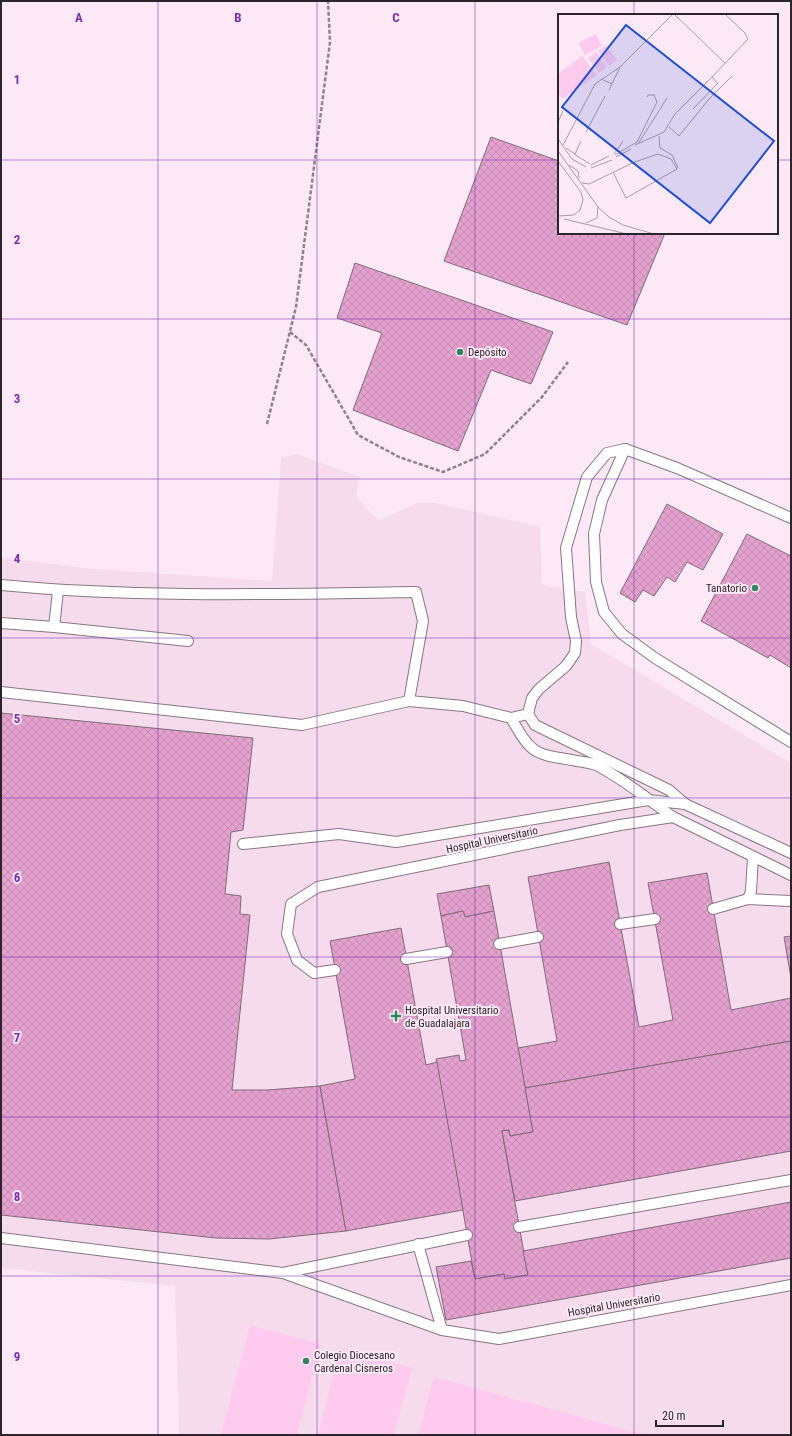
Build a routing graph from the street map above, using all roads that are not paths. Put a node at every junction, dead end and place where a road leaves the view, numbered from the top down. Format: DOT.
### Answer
graph roads {
  1 [pos="625,450"];
  2 [pos="791,518"];
  3 [pos="1,585"];
  4 [pos="58,591"];
  5 [pos="1,623"];
  6 [pos="54,627"];
  7 [pos="188,641"];
  8 [pos="1,692"];
  9 [pos="409,701"];
  10 [pos="528,714"];
  11 [pos="512,718"];
  12 [pos="791,742"];
  13 [pos="648,800"];
  14 [pos="686,804"];
  15 [pos="673,816"];
  16 [pos="243,844"];
  17 [pos="791,853"];
  18 [pos="753,857"];
  19 [pos="791,875"];
  20 [pos="748,899"];
  21 [pos="791,901"];
  22 [pos="713,909"];
  23 [pos="654,919"];
  24 [pos="620,924"];
  25 [pos="538,937"];
  26 [pos="500,944"];
  27 [pos="447,952"];
  28 [pos="406,958"];
  29 [pos="335,970"];
  30 [pos="791,1180"];
  31 [pos="519,1227"];
  32 [pos="468,1235"];
  33 [pos="1,1238"];
  34 [pos="418,1244"];
  35 [pos="282,1273"];
  36 [pos="791,1285"];
  37 [pos="442,1330"];
  1 -- 2 [label="lane"];
  1 -- 10 [label="lane"];
  1 -- 12 [label="lane"];
  3 -- 4 [label="lane"];
  4 -- 6 [label="lane"];
  4 -- 9 [label="lane"];
  5 -- 6 [label="lane"];
  6 -- 7 [label="lane"];
  8 -- 9 [label="lane"];
  9 -- 11 [label="lane"];
  10 -- 11 [label="lane"];
  10 -- 14 [label="lane"];
  11 -- 13 [label="lane"];
  13 -- 14 [label="lane"];
  13 -- 15 [label="lane"];
  13 -- 16 [label="lane"];
  14 -- 17 [label="lane"];
  15 -- 18 [label="lane"];
  15 -- 29 [label="lane, Hospital Universitario"];
  18 -- 19 [label="lane"];
  18 -- 20 [label="lane"];
  20 -- 21 [label="lane"];
  20 -- 22 [label="lane"];
  23 -- 24 [label="lane"];
  25 -- 26 [label="lane"];
  27 -- 28 [label="lane"];
  30 -- 31 [label="lane"];
  32 -- 34 [label="lane"];
  33 -- 35 [label="lane"];
  34 -- 35 [label="lane"];
  34 -- 37 [label="lane"];
  35 -- 37 [label="lane, Hospital Universitario"];
  36 -- 37 [label="lane, Hospital Universitario"];
}
